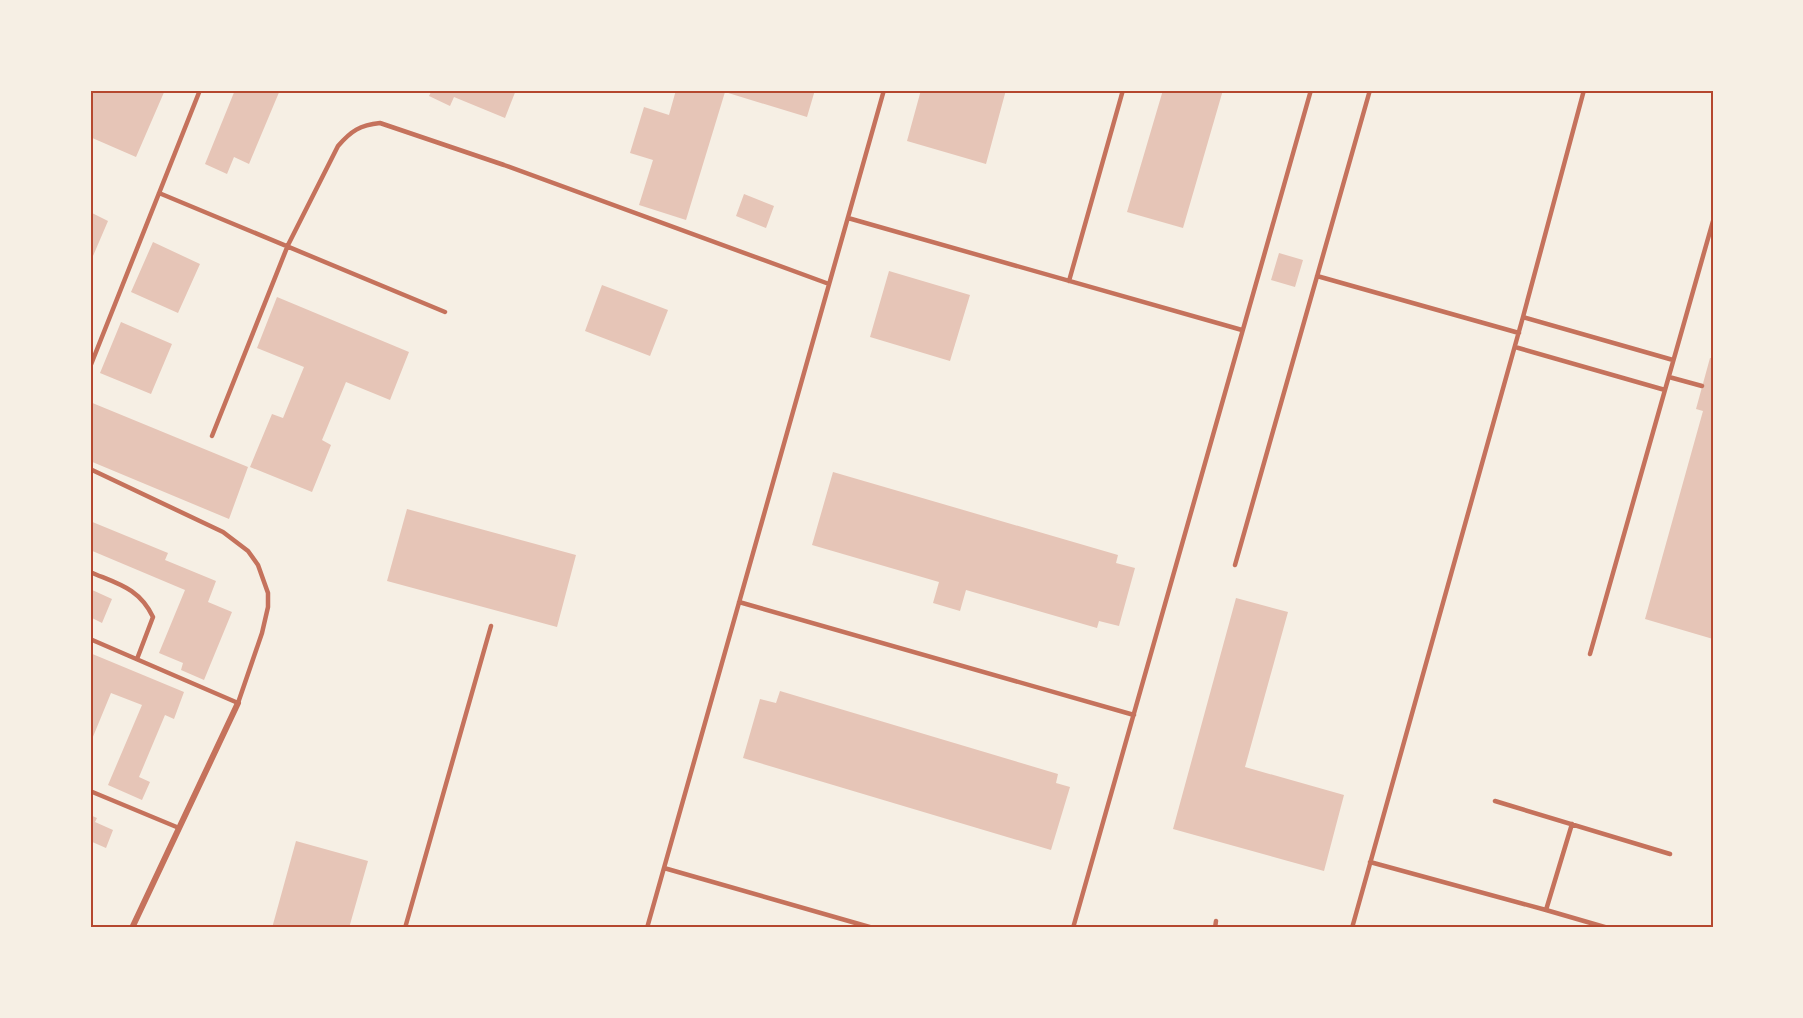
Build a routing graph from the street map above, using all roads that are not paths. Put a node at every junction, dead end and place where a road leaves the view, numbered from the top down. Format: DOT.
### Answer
graph roads {
  1 [pos="200,90"];
  2 [pos="884,90"];
  3 [pos="1123,90"];
  4 [pos="1311,90"];
  5 [pos="1370,90"];
  6 [pos="1584,90"];
  7 [pos="159,193"];
  8 [pos="848,218"];
  9 [pos="1713,221"];
  10 [pos="288,245"];
  11 [pos="1317,276"];
  12 [pos="1069,281"];
  13 [pos="829,284"];
  14 [pos="445,312"];
  15 [pos="1523,317"];
  16 [pos="1242,330"];
  17 [pos="1519,333"];
  18 [pos="1515,347"];
  19 [pos="1673,360"];
  20 [pos="90,367"];
  21 [pos="1669,377"];
  22 [pos="1702,386"];
  23 [pos="1665,390"];
  24 [pos="212,436"];
  25 [pos="90,469"];
  26 [pos="1235,566"];
  27 [pos="90,572"];
  28 [pos="739,602"];
  29 [pos="491,626"];
  30 [pos="90,639"];
  31 [pos="1590,654"];
  32 [pos="137,659"];
  33 [pos="238,703"];
  34 [pos="1134,715"];
  35 [pos="90,791"];
  36 [pos="1495,801"];
  37 [pos="1572,825"];
  38 [pos="179,828"];
  39 [pos="1670,854"];
  40 [pos="1370,862"];
  41 [pos="664,868"];
  42 [pos="1546,909"];
  43 [pos="1216,921"];
  44 [pos="132,928"];
  45 [pos="405,928"];
  46 [pos="646,928"];
  47 [pos="873,928"];
  48 [pos="1073,928"];
  49 [pos="1215,928"];
  50 [pos="1352,928"];
  51 [pos="1608,928"];
  1 -- 7 [label="lane"];
  2 -- 8 [label="lane"];
  3 -- 12 [label="lane"];
  4 -- 16 [label="lane"];
  5 -- 11 [label="lane"];
  6 -- 15 [label="lane"];
  7 -- 10 [label="lane"];
  7 -- 20 [label="lane"];
  8 -- 12 [label="lane"];
  8 -- 13 [label="lane"];
  9 -- 19 [label="lane"];
  10 -- 13 [label="lane"];
  10 -- 14 [label="lane"];
  10 -- 24 [label="lane"];
  11 -- 17 [label="lane"];
  11 -- 26 [label="lane"];
  12 -- 16 [label="lane"];
  13 -- 28 [label="lane"];
  15 -- 17 [label="lane"];
  15 -- 19 [label="lane"];
  16 -- 34 [label="lane"];
  17 -- 18 [label="lane"];
  18 -- 23 [label="lane"];
  18 -- 40 [label="lane"];
  19 -- 21 [label="lane"];
  21 -- 22 [label="lane"];
  21 -- 23 [label="lane"];
  23 -- 31 [label="lane"];
  25 -- 33 [label="lane"];
  27 -- 32 [label="lane"];
  28 -- 34 [label="lane"];
  28 -- 41 [label="lane"];
  29 -- 45 [label="lane"];
  30 -- 32 [label="lane"];
  32 -- 33 [label="lane"];
  33 -- 38 [label="street"];
  34 -- 48 [label="lane"];
  35 -- 38 [label="lane"];
  36 -- 37 [label="lane"];
  37 -- 39 [label="lane"];
  37 -- 42 [label="lane"];
  38 -- 44 [label="street"];
  40 -- 42 [label="lane"];
  40 -- 50 [label="lane"];
  41 -- 46 [label="lane"];
  41 -- 47 [label="lane"];
  42 -- 51 [label="lane"];
  43 -- 49 [label="lane"];
}
